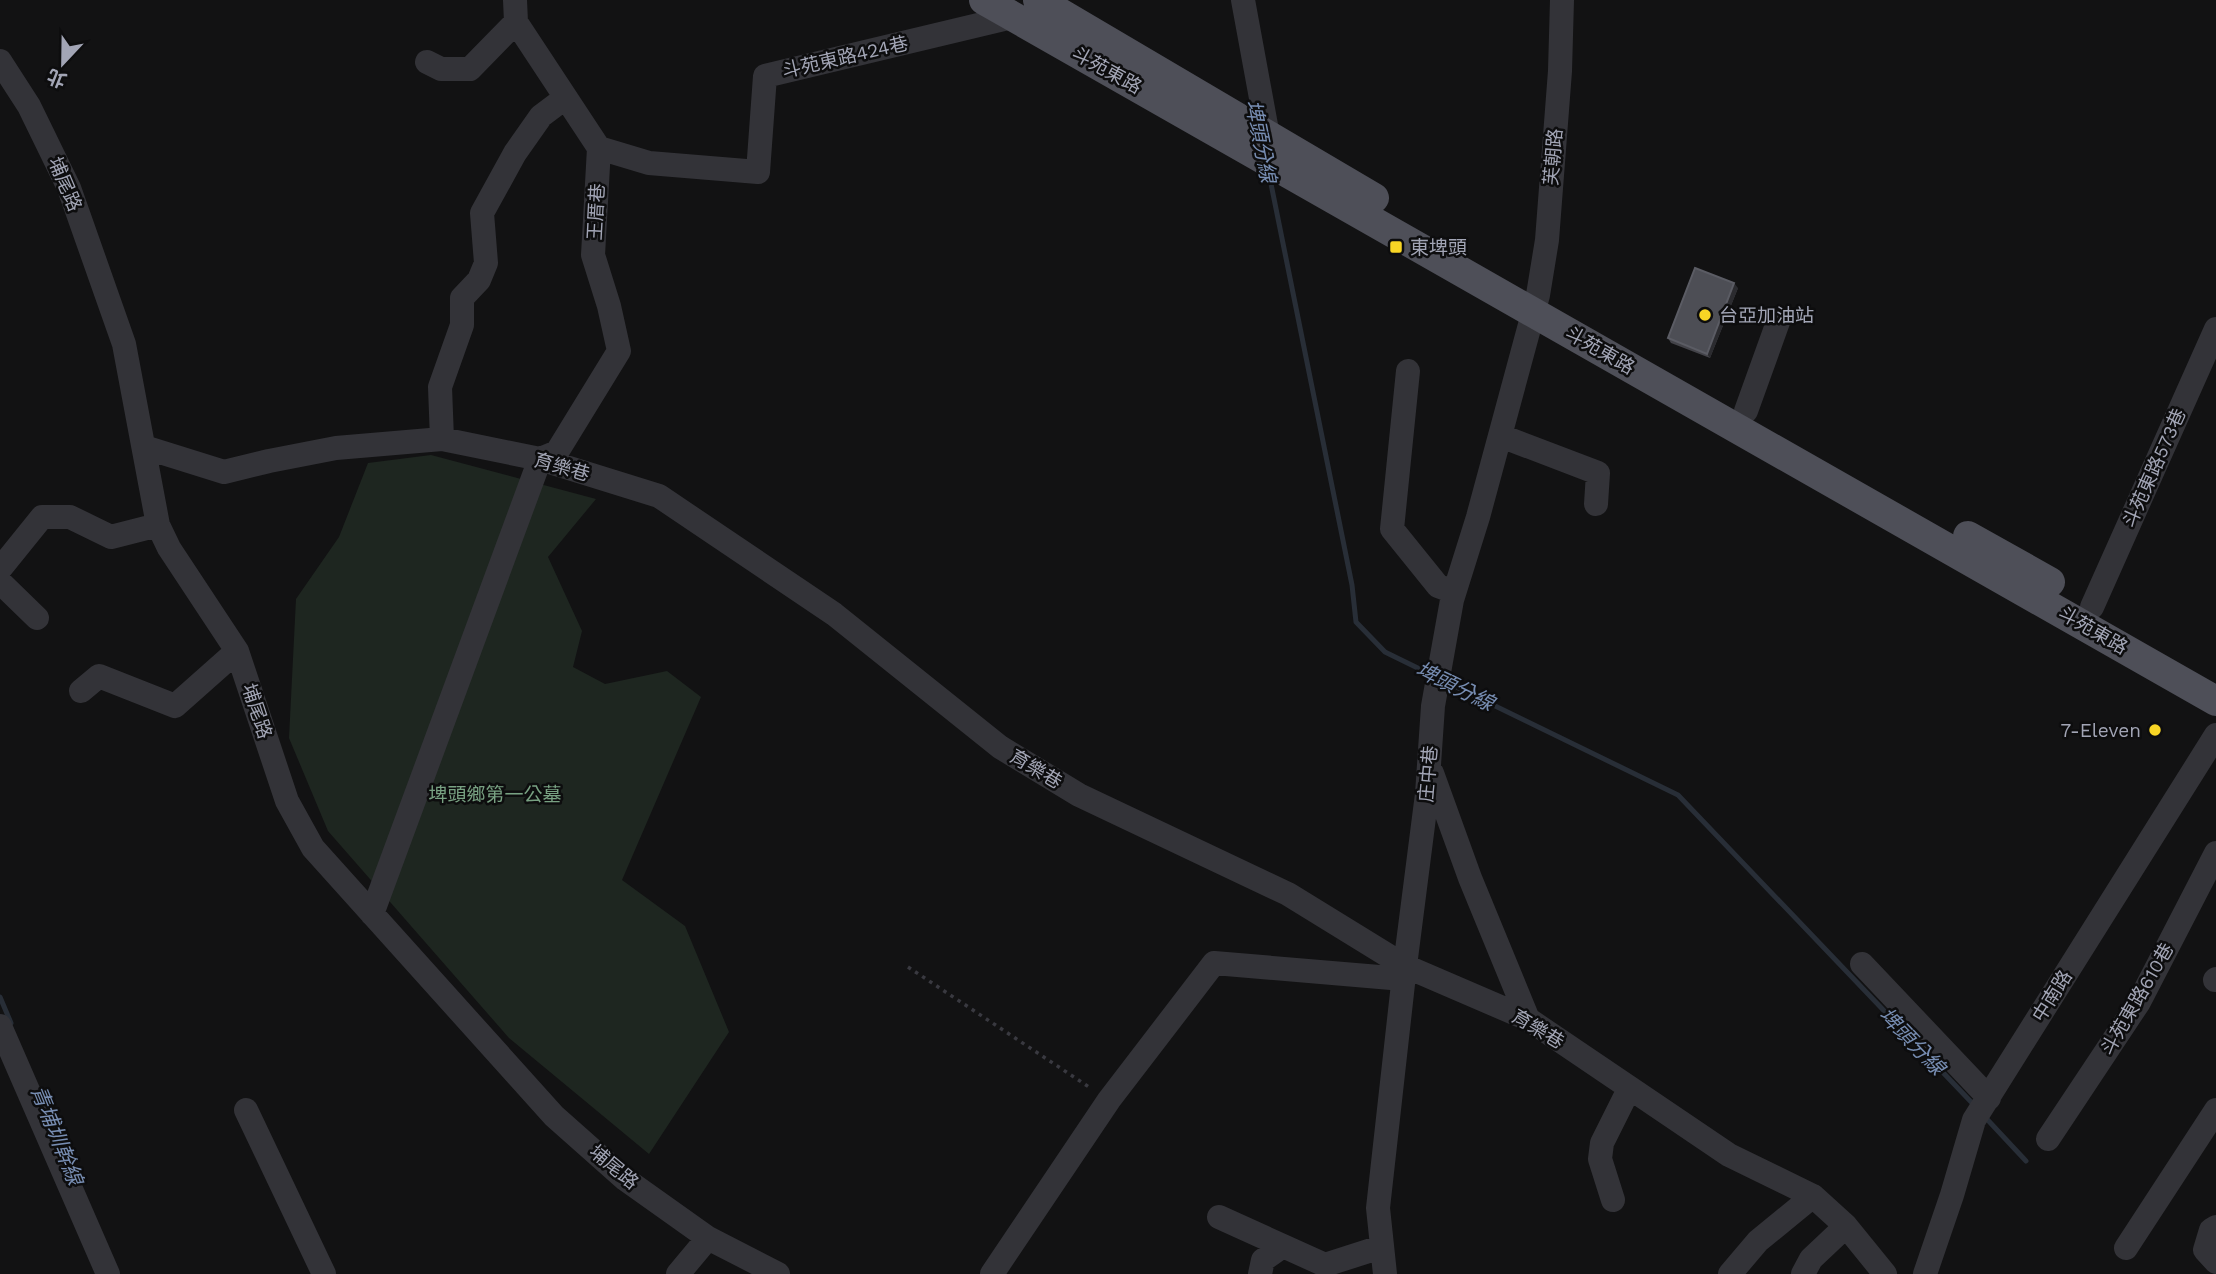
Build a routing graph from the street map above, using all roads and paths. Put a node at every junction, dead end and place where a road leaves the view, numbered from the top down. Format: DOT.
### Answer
graph roads {
  1 [pos="984,0"];
  2 [pos="1038,0"];
  3 [pos="1243,0"];
  4 [pos="1562,0"];
  5 [pos="515,11"];
  6 [pos="1012,17"];
  7 [pos="0,61"];
  8 [pos="427,62"];
  9 [pos="565,99"];
  10 [pos="1267,135"];
  11 [pos="599,148"];
  12 [pos="1275,165"];
  13 [pos="1536,304"];
  14 [pos="1778,322"];
  15 [pos="2216,329"];
  16 [pos="1408,371"];
  17 [pos="1727,408"];
  18 [pos="1501,436"];
  19 [pos="442,439"];
  20 [pos="144,447"];
  21 [pos="540,459"];
  22 [pos="1597,504"];
  23 [pos="158,525"];
  24 [pos="1966,546"];
  25 [pos="0,569"];
  26 [pos="0,582"];
  27 [pos="1454,592"];
  28 [pos="2092,607"];
  29 [pos="37,618"];
  30 [pos="237,651"];
  31 [pos="2216,680"];
  32 [pos="81,691"];
  33 [pos="2216,701"];
  34 [pos="2216,735"];
  35 [pos="1429,766"];
  36 [pos="2216,853"];
  37 [pos="372,914"];
  38 [pos="1862,964"];
  39 [pos="908,967"];
  40 [pos="1404,972"];
  41 [pos="1528,1019"];
  42 [pos="0,1026"];
  43 [pos="1629,1088"];
  44 [pos="1989,1098"];
  45 [pos="1109,1100"];
  46 [pos="246,1110"];
  47 [pos="2216,1110"];
  48 [pos="2048,1139"];
  49 [pos="1813,1196"];
  50 [pos="1612,1200"];
  51 [pos="1219,1217"];
  52 [pos="1846,1226"];
  53 [pos="2216,1227"];
  54 [pos="708,1238"];
  55 [pos="1283,1246"];
  56 [pos="1381,1247"];
  57 [pos="2126,1248"];
  58 [pos="2216,1262"];
  59 [pos="108,1274"];
  60 [pos="324,1274"];
  61 [pos="678,1274"];
  62 [pos="778,1274"];
  63 [pos="992,1274"];
  64 [pos="1260,1274"];
  65 [pos="1385,1274"];
  66 [pos="1730,1274"];
  67 [pos="1803,1274"];
  68 [pos="1885,1274"];
  69 [pos="1925,1274"];
  1 -- 6 [label="main road, 斗苑東路"];
  2 -- 10 [label="main road, 斗苑東路"];
  3 -- 10 [label="street"];
  4 -- 13 [label="street, 芙朝路"];
  5 -- 8 [label="street"];
  5 -- 9 [label="street"];
  6 -- 11 [label="street, 斗苑東路424巷"];
  6 -- 12 [label="main road, 斗苑東路"];
  7 -- 20 [label="street, 埔尾路"];
  9 -- 11 [label="street"];
  9 -- 19 [label="street"];
  10 -- 12 [label="street"];
  10 -- 13 [label="main road, 斗苑東路"];
  11 -- 21 [label="street, 王厝巷"];
  12 -- 13 [label="main road, 斗苑東路"];
  13 -- 17 [label="main road, 斗苑東路"];
  13 -- 18 [label="street, 庄中巷"];
  14 -- 17 [label="street"];
  15 -- 28 [label="street, 斗苑東路573巷"];
  16 -- 27 [label="street"];
  17 -- 24 [label="main road, 斗苑東路"];
  18 -- 22 [label="street"];
  18 -- 27 [label="street, 庄中巷"];
  19 -- 20 [label="street, 育樂巷"];
  19 -- 21 [label="street, 育樂巷"];
  20 -- 23 [label="street, 埔尾路"];
  21 -- 37 [label="street"];
  21 -- 40 [label="street, 育樂巷"];
  23 -- 25 [label="street"];
  23 -- 30 [label="street, 埔尾路"];
  24 -- 28 [label="main road, 斗苑東路"];
  24 -- 33 [label="main road, 斗苑東路"];
  26 -- 29 [label="street"];
  27 -- 35 [label="street, 庄中巷"];
  28 -- 31 [label="main road, 斗苑東路"];
  30 -- 32 [label="street"];
  30 -- 37 [label="street, 埔尾路"];
  34 -- 44 [label="street, 中南路"];
  35 -- 40 [label="street, 庄中巷"];
  35 -- 41 [label="street"];
  36 -- 48 [label="street, 斗苑東路610巷"];
  37 -- 54 [label="street, 埔尾路"];
  38 -- 44 [label="street"];
  39 -- 45 [label="path"];
  40 -- 41 [label="street, 育樂巷"];
  40 -- 45 [label="street"];
  40 -- 56 [label="street, 庄中巷"];
  41 -- 43 [label="street, 育樂巷"];
  42 -- 59 [label="street"];
  43 -- 49 [label="street, 育樂巷"];
  43 -- 50 [label="street"];
  44 -- 69 [label="street, 中南路"];
  45 -- 63 [label="street"];
  46 -- 60 [label="street"];
  47 -- 57 [label="street"];
  49 -- 52 [label="street, 育樂巷"];
  49 -- 66 [label="street"];
  51 -- 55 [label="street"];
  52 -- 67 [label="street"];
  52 -- 68 [label="street, 育樂巷"];
  53 -- 58 [label="street"];
  54 -- 61 [label="street"];
  54 -- 62 [label="street, 埔尾路"];
  55 -- 56 [label="street"];
  55 -- 64 [label="street"];
  56 -- 65 [label="street, 庄中巷"];
}
